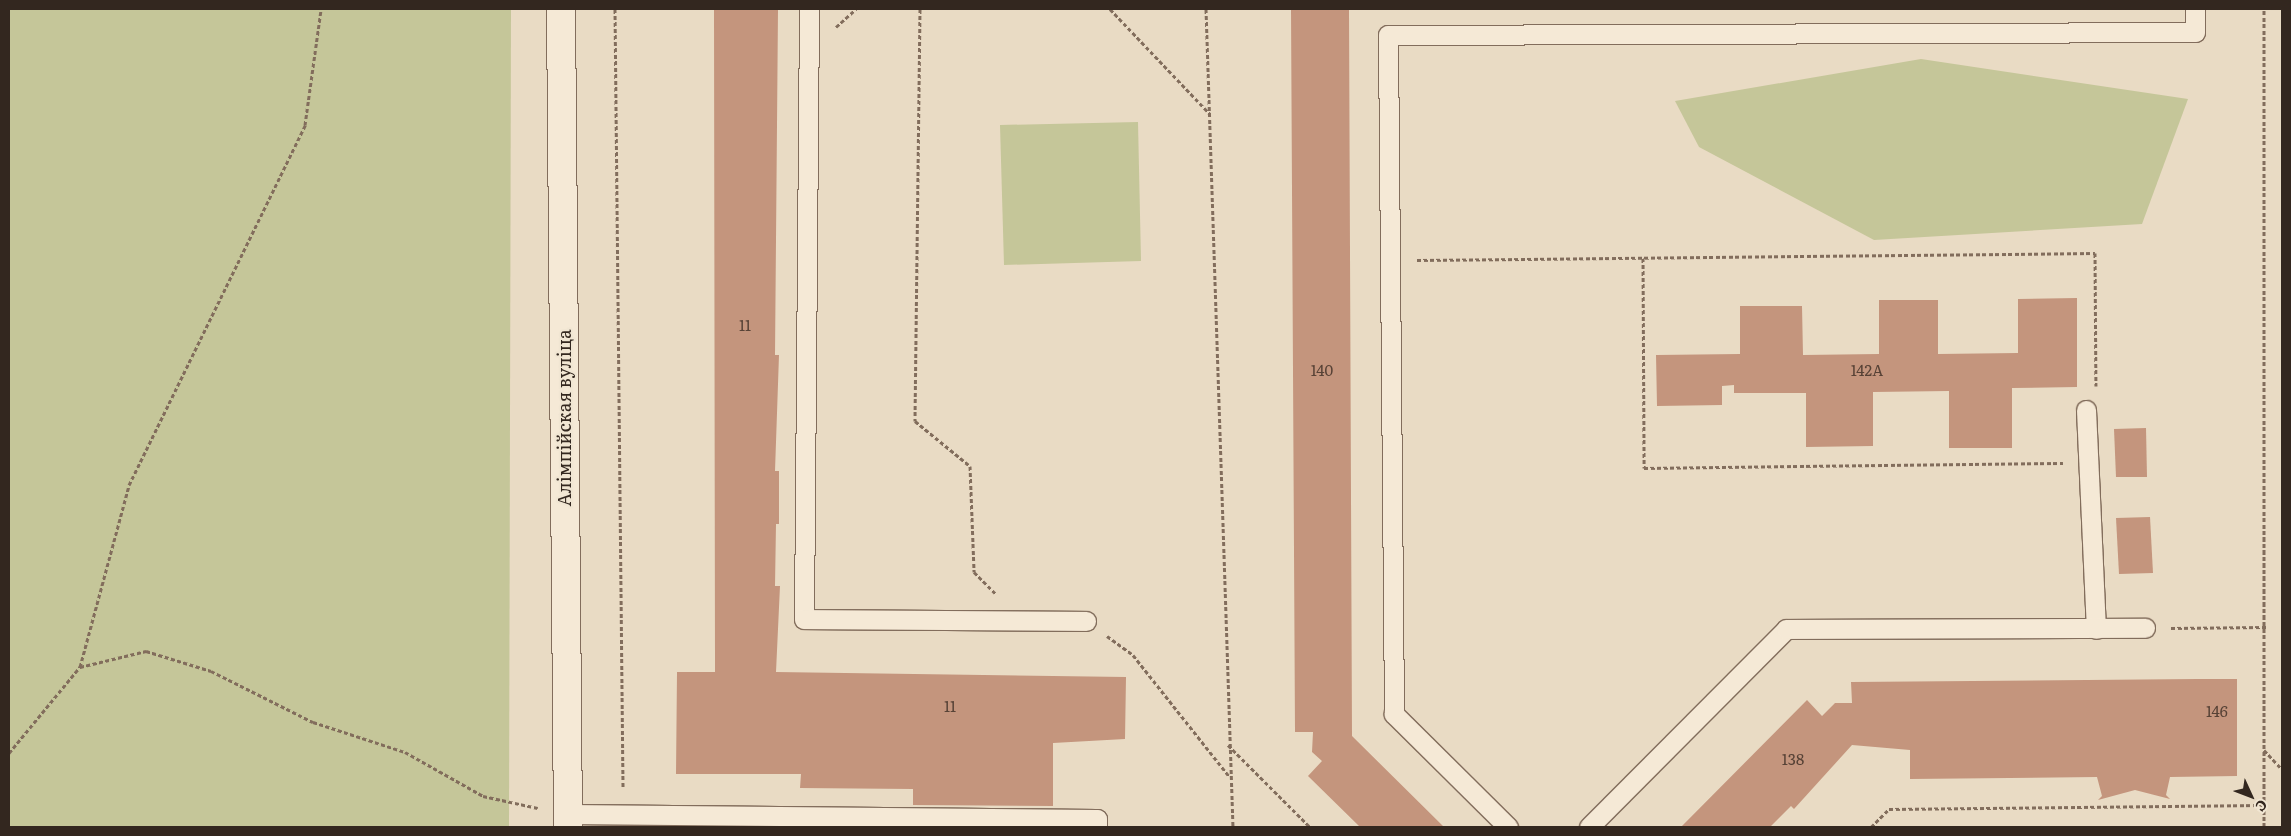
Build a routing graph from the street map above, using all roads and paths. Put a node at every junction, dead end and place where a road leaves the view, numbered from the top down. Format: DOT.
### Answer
graph roads {
  1 [pos="322,9"];
  2 [pos="561,9"];
  3 [pos="616,9"];
  4 [pos="809,9"];
  5 [pos="920,9"];
  6 [pos="1110,9"];
  7 [pos="1206,9"];
  8 [pos="2195,9"];
  9 [pos="2264,9"];
  10 [pos="1210,114"];
  11 [pos="1643,258"];
  12 [pos="1388,261"];
  13 [pos="2086,410"];
  14 [pos="2088,463"];
  15 [pos="1022,621"];
  16 [pos="1086,621"];
  17 [pos="2266,626"];
  18 [pos="2096,628"];
  19 [pos="2145,628"];
  20 [pos="80,667"];
  21 [pos="1228,745"];
  22 [pos="2264,750"];
  23 [pos="9,753"];
  24 [pos="2282,768"];
  25 [pos="1229,776"];
  26 [pos="2263,805"];
  27 [pos="623,814"];
  28 [pos="568,821"];
  29 [pos="1097,827"];
  30 [pos="1232,827"];
  31 [pos="1310,827"];
  32 [pos="1508,827"];
  33 [pos="1588,827"];
  34 [pos="1871,827"];
  35 [pos="2264,827"];
  1 -- 20 [label="path"];
  2 -- 28 [label="street, Алімпійская вуліца"];
  3 -- 27 [label="path"];
  4 -- 15 [label="lane"];
  5 -- 15 [label="path"];
  6 -- 10 [label="path"];
  7 -- 10 [label="path"];
  8 -- 12 [label="lane"];
  9 -- 17 [label="path"];
  10 -- 21 [label="path"];
  11 -- 12 [label="path"];
  11 -- 13 [label="path"];
  11 -- 14 [label="path"];
  12 -- 32 [label="lane"];
  13 -- 14 [label="lane"];
  14 -- 18 [label="lane"];
  15 -- 16 [label="lane"];
  16 -- 25 [label="path"];
  17 -- 19 [label="path"];
  17 -- 22 [label="path"];
  18 -- 19 [label="lane"];
  18 -- 33 [label="lane"];
  20 -- 23 [label="path"];
  20 -- 28 [label="path"];
  21 -- 25 [label="path"];
  21 -- 31 [label="path"];
  22 -- 24 [label="path"];
  22 -- 26 [label="path"];
  25 -- 30 [label="path"];
  26 -- 34 [label="path"];
  26 -- 35 [label="path"];
  27 -- 28 [label="lane"];
  27 -- 29 [label="lane"];
}
